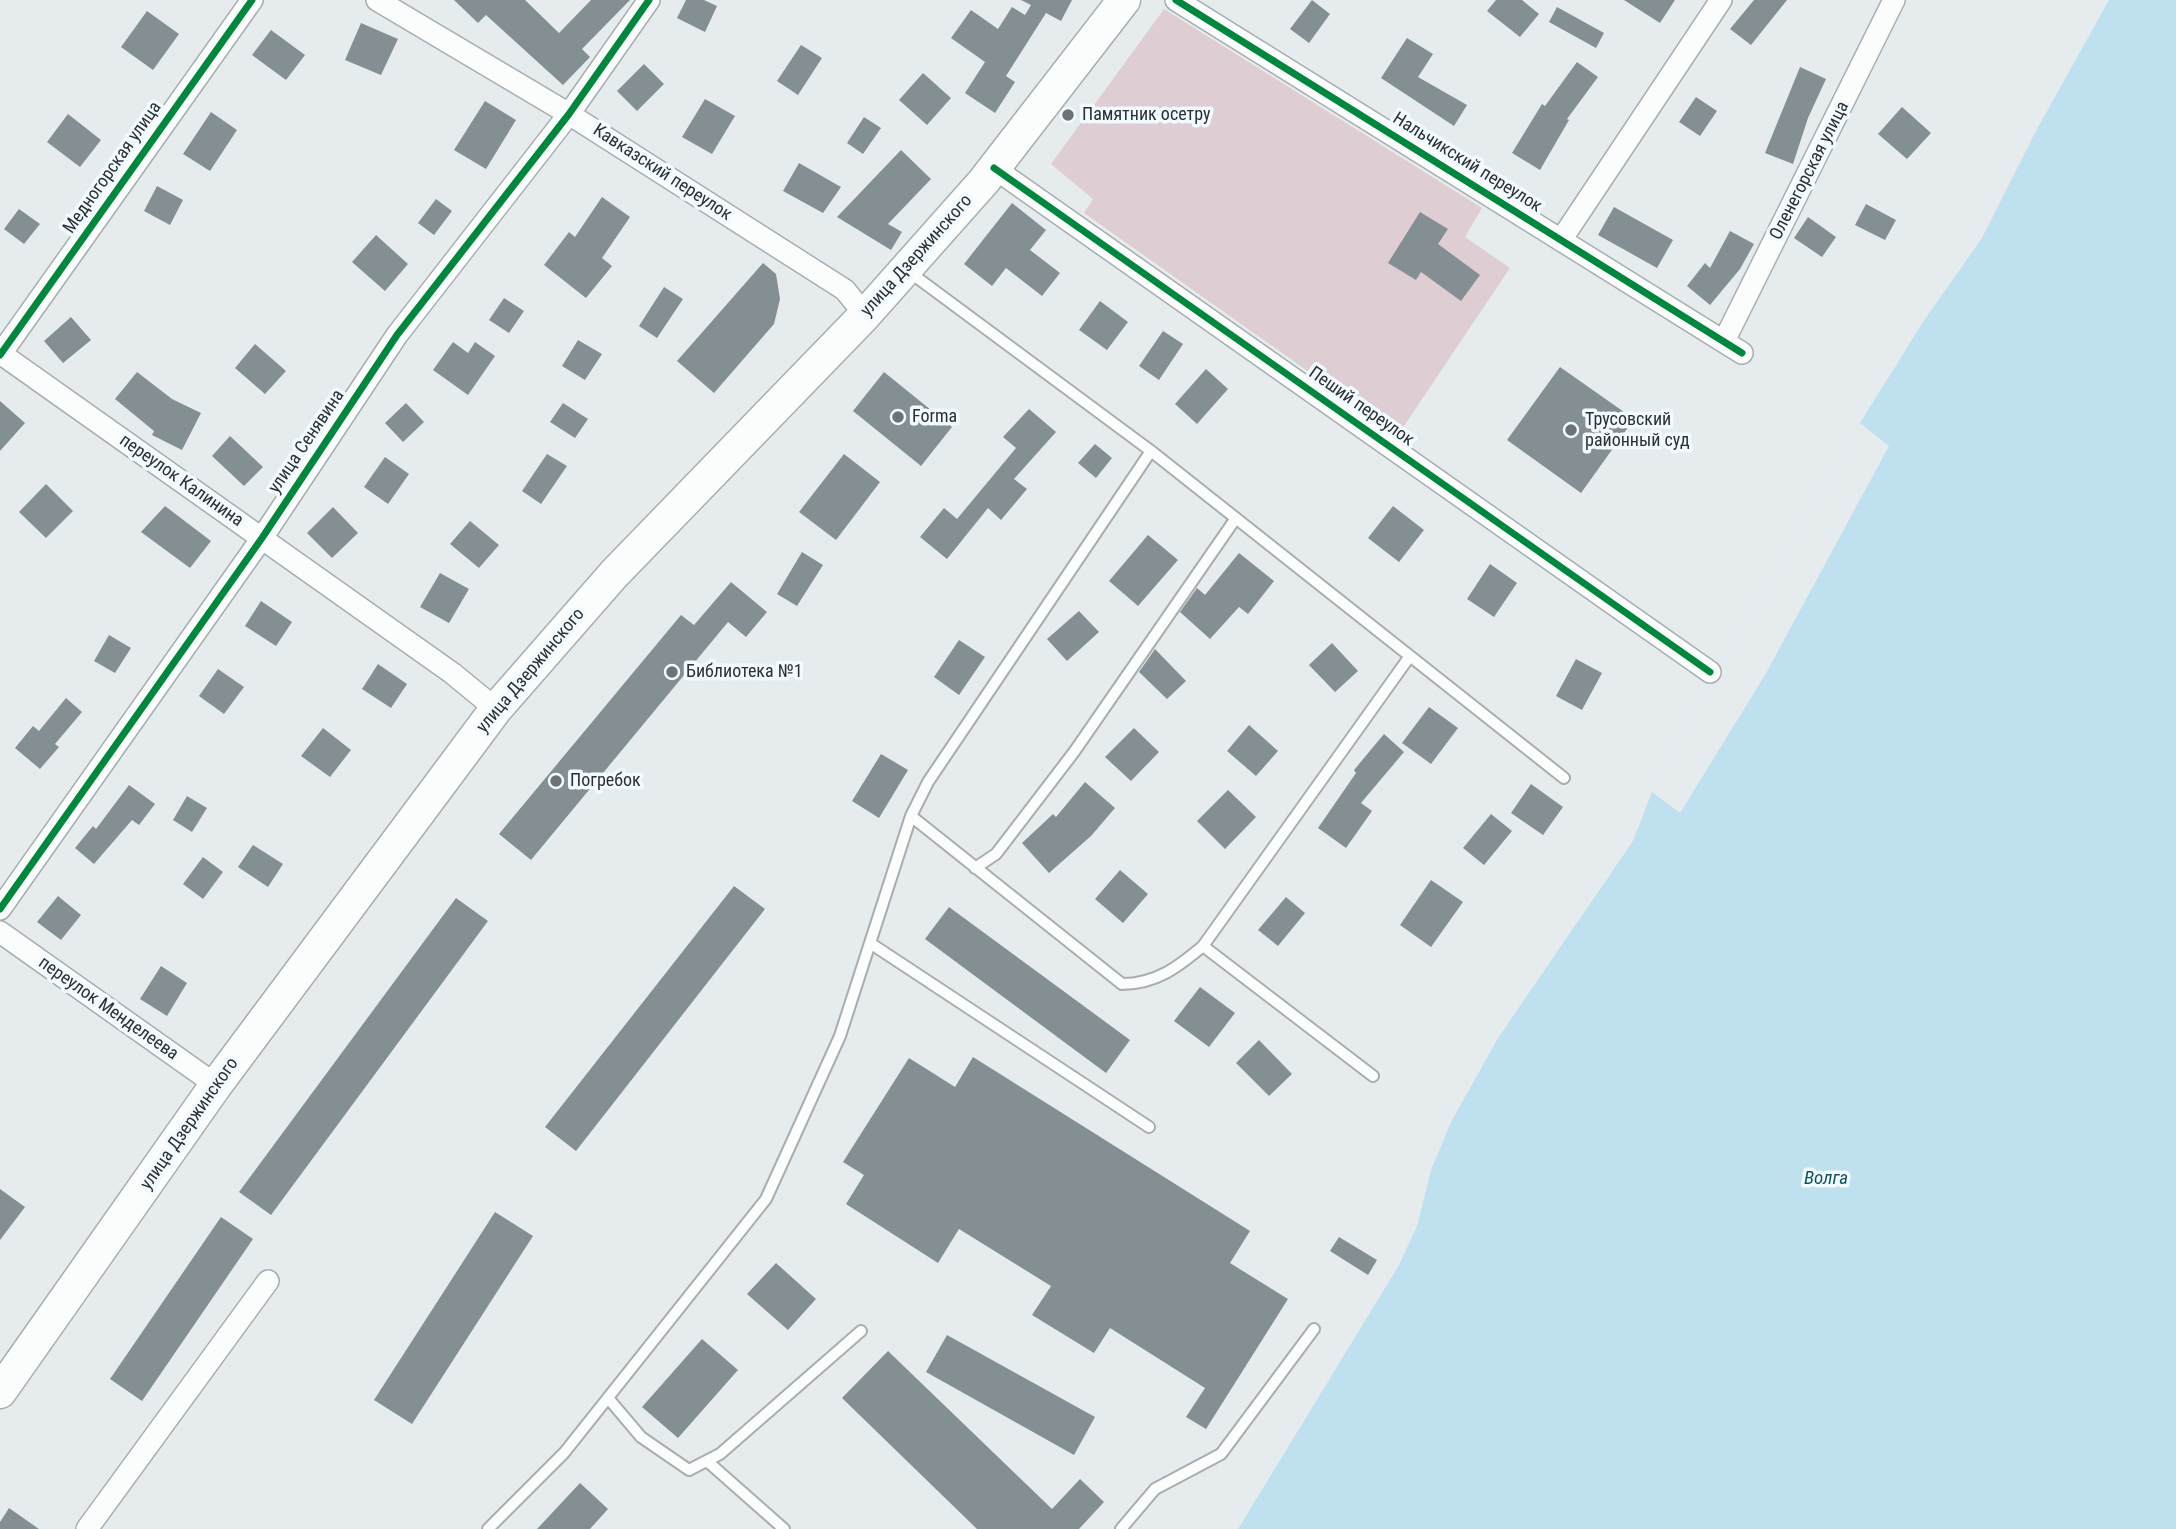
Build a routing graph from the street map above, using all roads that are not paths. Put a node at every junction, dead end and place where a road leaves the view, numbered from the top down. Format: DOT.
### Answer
graph roads {
  1 [pos="252,0"];
  2 [pos="377,0"];
  3 [pos="649,0"];
  4 [pos="1124,0"];
  5 [pos="1176,0"];
  6 [pos="1721,0"];
  7 [pos="1894,0"];
  8 [pos="569,114"];
  9 [pos="994,168"];
  10 [pos="1561,240"];
  11 [pos="906,270"];
  12 [pos="865,315"];
  13 [pos="1733,347"];
  14 [pos="0,354"];
  15 [pos="1151,451"];
  16 [pos="1236,518"];
  17 [pos="262,538"];
  18 [pos="1410,656"];
  19 [pos="1710,672"];
  20 [pos="496,709"];
  21 [pos="1564,778"];
  22 [pos="911,816"];
  23 [pos="975,868"];
  24 [pos="0,909"];
  25 [pos="0,932"];
  26 [pos="870,943"];
  27 [pos="1203,946"];
  28 [pos="1373,1076"];
  29 [pos="216,1086"];
  30 [pos="1149,1127"];
  31 [pos="268,1281"];
  32 [pos="1314,1329"];
  33 [pos="861,1331"];
  34 [pos="0,1392"];
  35 [pos="608,1398"];
  36 [pos="707,1461"];
  37 [pos="87,1529"];
  38 [pos="488,1529"];
  39 [pos="784,1529"];
  40 [pos="1121,1529"];
  1 -- 14 [label="street, Медногорская улица"];
  2 -- 8 [label="street, Кавказский переулок"];
  3 -- 8 [label="street, улица Сенявина"];
  4 -- 9 [label="main road, улица Дзержинского"];
  5 -- 10 [label="street, Нальчикский переулок"];
  6 -- 10 [label="street"];
  7 -- 13 [label="street, Оленегорская улица"];
  8 -- 12 [label="street, Кавказский переулок"];
  8 -- 17 [label="street, улица Сенявина"];
  9 -- 11 [label="main road, улица Дзержинского"];
  9 -- 19 [label="street, Пеший переулок"];
  10 -- 13 [label="street, Нальчикский переулок"];
  11 -- 12 [label="main road, улица Дзержинского"];
  11 -- 15 [label="lane"];
  12 -- 20 [label="main road, улица Дзержинского"];
  14 -- 17 [label="street, переулок Калинина"];
  15 -- 16 [label="lane"];
  15 -- 22 [label="lane"];
  16 -- 18 [label="lane"];
  16 -- 23 [label="lane"];
  17 -- 20 [label="street, переулок Калинина"];
  17 -- 24 [label="street, улица Сенявина"];
  18 -- 21 [label="lane"];
  18 -- 27 [label="lane"];
  20 -- 29 [label="main road, улица Дзержинского"];
  22 -- 23 [label="lane"];
  22 -- 26 [label="lane"];
  23 -- 27 [label="lane"];
  25 -- 29 [label="street, переулок Менделеева"];
  26 -- 30 [label="lane"];
  26 -- 35 [label="lane"];
  27 -- 28 [label="lane"];
  29 -- 34 [label="main road, улица Дзержинского"];
  31 -- 37 [label="street"];
  32 -- 40 [label="lane"];
  33 -- 36 [label="lane"];
  35 -- 36 [label="lane"];
  35 -- 38 [label="lane"];
  36 -- 39 [label="lane"];
}
